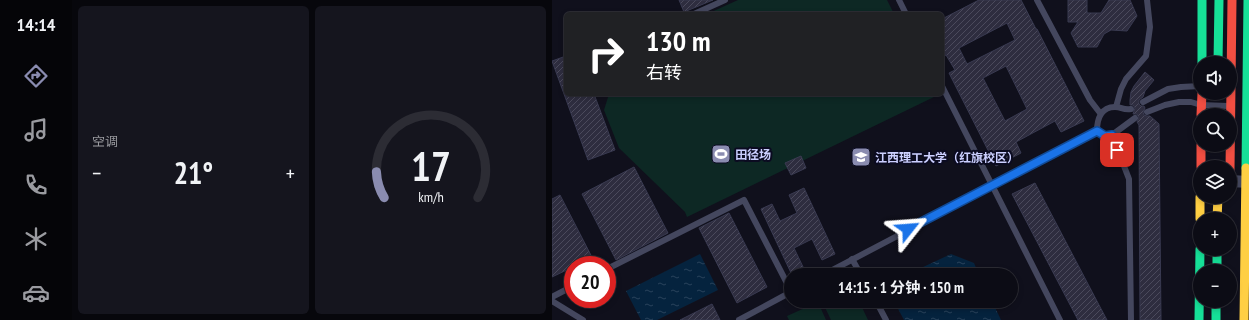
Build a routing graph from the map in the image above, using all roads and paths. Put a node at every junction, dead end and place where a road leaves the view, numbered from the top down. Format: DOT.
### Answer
graph roads {
  1 [pos="725,0"];
  2 [pos="899,0"];
  3 [pos="1037,0"];
  4 [pos="1147,0"];
  5 [pos="1202,0"];
  6 [pos="1219,0"];
  7 [pos="1232,0"];
  8 [pos="1248,0"];
  9 [pos="1232,11"];
  10 [pos="1249,11"];
  11 [pos="698,12"];
  12 [pos="905,12"];
  13 [pos="1202,56"];
  14 [pos="1218,56"];
  15 [pos="1231,56"];
  16 [pos="1193,86"];
  17 [pos="944,90"];
  18 [pos="1201,100"];
  19 [pos="1231,100"];
  20 [pos="1143,102"];
  21 [pos="1201,105"];
  22 [pos="1116,107"];
  23 [pos="1218,107"];
  24 [pos="1231,107"];
  25 [pos="1131,108"];
  26 [pos="1147,112"];
  27 [pos="1100,113"];
  28 [pos="1135,118"];
  29 [pos="1097,131"];
  30 [pos="1112,135"];
  31 [pos="1230,160"];
  32 [pos="1237,182"];
  33 [pos="1248,182"];
  34 [pos="992,185"];
  35 [pos="1200,256"];
  36 [pos="852,259"];
  37 [pos="616,264"];
  38 [pos="835,268"];
  39 [pos="857,268"];
  40 [pos="784,278"];
  41 [pos="564,291"];
  42 [pos="784,296"];
  43 [pos="552,297"];
  44 [pos="552,301"];
  45 [pos="880,308"];
  46 [pos="1216,308"];
  47 [pos="583,320"];
  48 [pos="739,320"];
  49 [pos="886,320"];
  50 [pos="1060,320"];
  51 [pos="1131,320"];
  52 [pos="1199,320"];
  53 [pos="1216,320"];
  54 [pos="1244,320"];
  1 -- 11 [label="lane"];
  2 -- 12 [label="lane"];
  3 -- 27 [label="lane"];
  4 -- 22 [label="lane"];
  5 -- 13 [label="main road"];
  6 -- 14 [label="main road"];
  7 -- 9 [label="main road"];
  8 -- 10 [label="main road"];
  9 -- 10 [label="lane"];
  9 -- 15 [label="main road"];
  10 -- 33 [label="main road"];
  16 -- 20 [label="lane"];
  17 -- 34 [label="lane"];
  18 -- 21 [label="main road"];
  19 -- 24 [label="main road"];
  21 -- 23 [label="lane"];
  21 -- 26 [label="lane"];
  22 -- 25 [label="lane"];
  22 -- 27 [label="lane"];
  23 -- 24 [label="lane"];
  24 -- 31 [label="main road"];
  27 -- 29 [label="lane"];
  28 -- 30 [label="lane"];
  29 -- 30 [label="lane"];
  29 -- 34 [label="lane"];
  30 -- 51 [label="lane"];
  32 -- 33 [label="street"];
  33 -- 54 [label="main road"];
  34 -- 36 [label="lane"];
  34 -- 50 [label="lane"];
  35 -- 52 [label="main road"];
  36 -- 38 [label="lane"];
  36 -- 39 [label="lane"];
  37 -- 40 [label="lane"];
  41 -- 43 [label="lane"];
  42 -- 48 [label="lane"];
  44 -- 47 [label="lane"];
  45 -- 49 [label="lane"];
  46 -- 53 [label="main road"];
}
